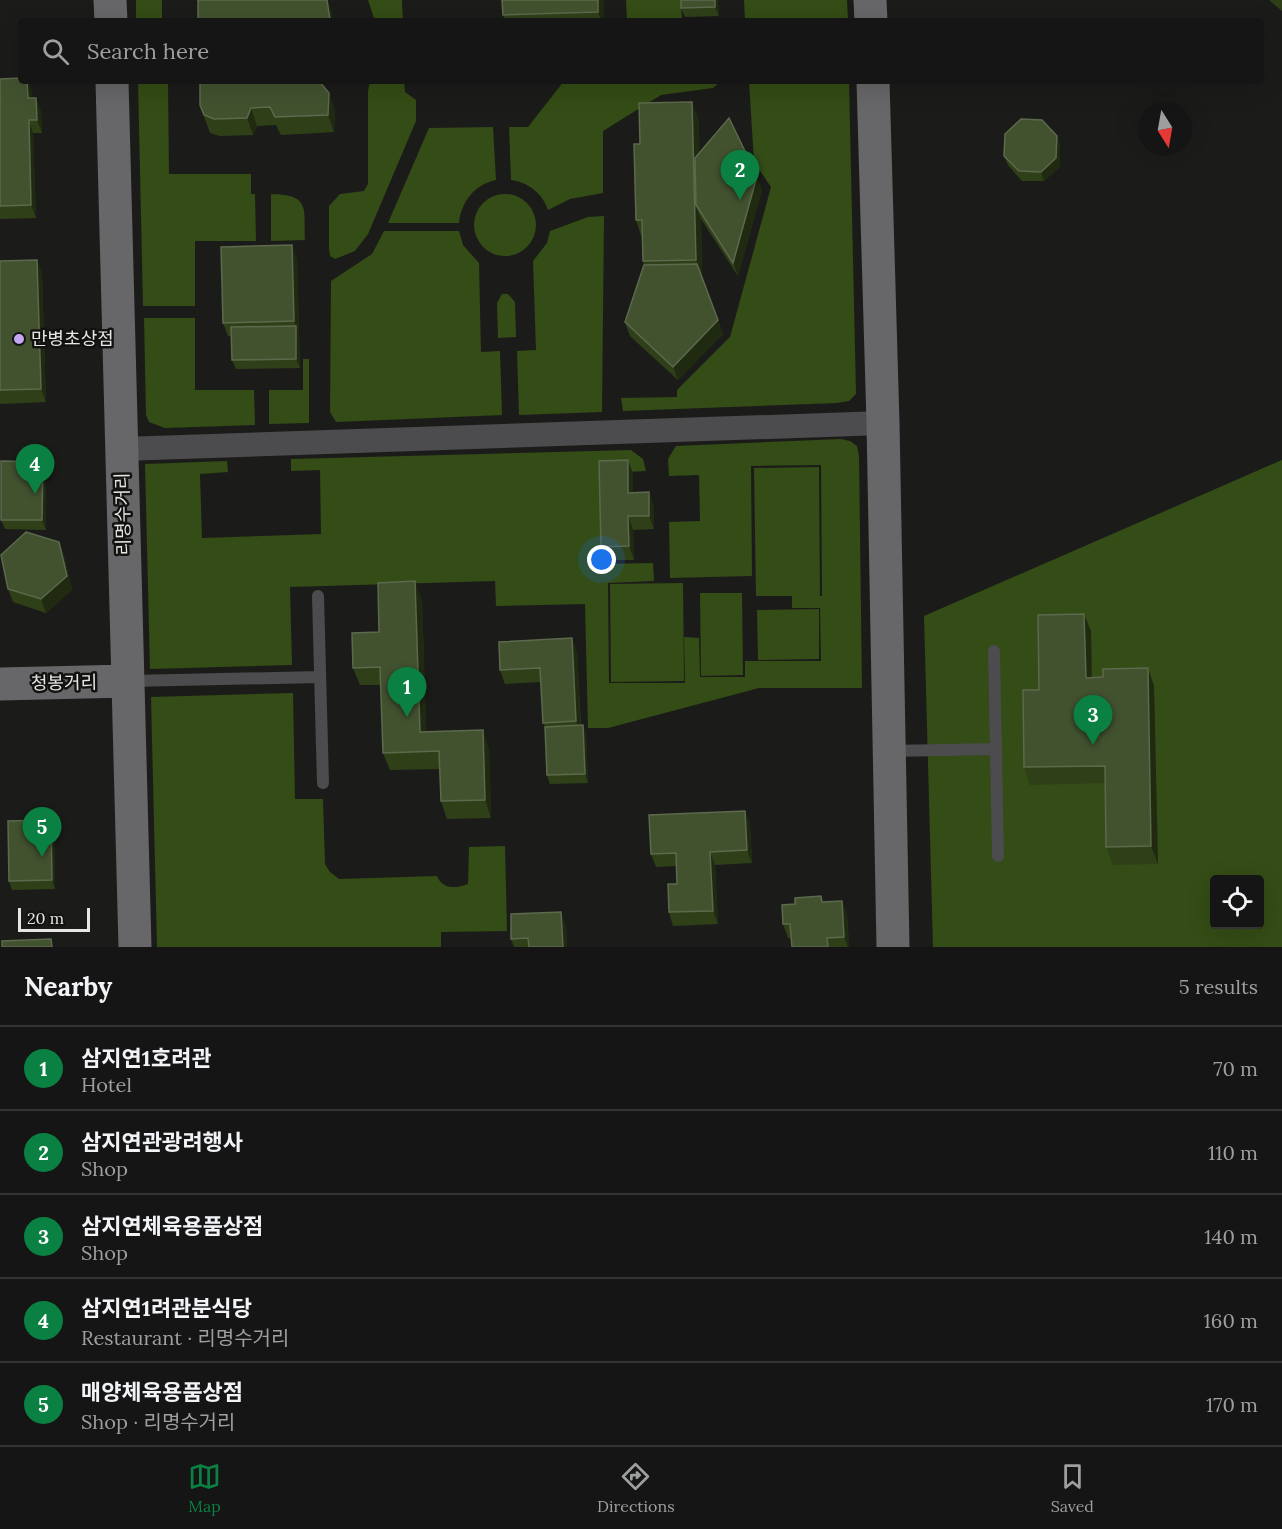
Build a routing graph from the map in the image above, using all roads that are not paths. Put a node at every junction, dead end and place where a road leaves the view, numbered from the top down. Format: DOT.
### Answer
graph roads {
  1 [pos="110,0"];
  2 [pos="870,0"];
  3 [pos="111,18"];
  4 [pos="871,18"];
  5 [pos="112,84"];
  6 [pos="873,84"];
  7 [pos="883,423"];
  8 [pos="122,449"];
  9 [pos="318,596"];
  10 [pos="994,651"];
  11 [pos="320,677"];
  12 [pos="128,681"];
  13 [pos="0,684"];
  14 [pos="996,749"];
  15 [pos="889,751"];
  16 [pos="323,783"];
  17 [pos="998,856"];
  18 [pos="135,947"];
  19 [pos="893,947"];
  1 -- 3 [label="street"];
  2 -- 4 [label="street"];
  5 -- 8 [label="street, 리명수거리"];
  6 -- 7 [label="street"];
  7 -- 8 [label="street"];
  7 -- 15 [label="street"];
  8 -- 12 [label="street, 리명수거리"];
  9 -- 11 [label="lane"];
  10 -- 14 [label="lane"];
  11 -- 12 [label="lane"];
  11 -- 16 [label="lane"];
  12 -- 13 [label="street, 청봉거리"];
  12 -- 18 [label="street, 리명수거리"];
  14 -- 15 [label="lane"];
  14 -- 17 [label="lane"];
  15 -- 19 [label="street"];
}
